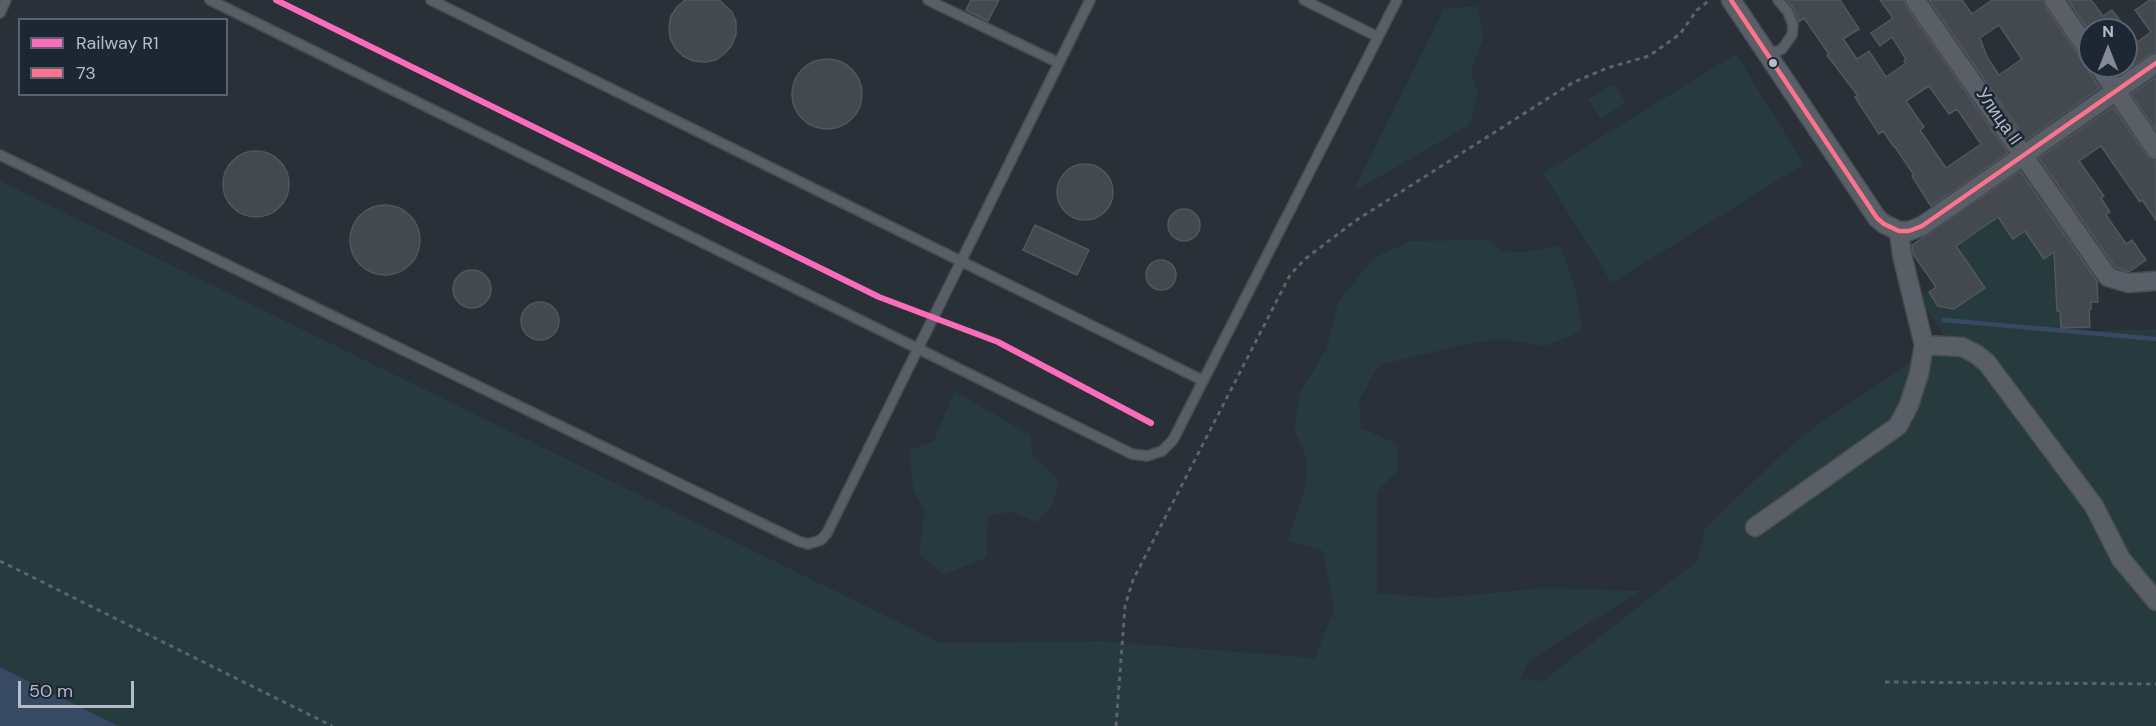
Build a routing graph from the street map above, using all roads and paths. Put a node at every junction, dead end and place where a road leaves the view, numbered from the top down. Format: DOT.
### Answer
graph roads {
  1 [pos="6,0"];
  2 [pos="210,0"];
  3 [pos="431,0"];
  4 [pos="928,0"];
  5 [pos="1090,0"];
  6 [pos="1304,0"];
  7 [pos="1397,0"];
  8 [pos="1710,0"];
  9 [pos="1731,0"];
  10 [pos="1778,0"];
  11 [pos="1915,0"];
  12 [pos="2054,0"];
  13 [pos="0,13"];
  14 [pos="2078,35"];
  15 [pos="1378,37"];
  16 [pos="1769,55"];
  17 [pos="1059,63"];
  18 [pos="2156,63"];
  19 [pos="2107,78"];
  20 [pos="2116,91"];
  21 [pos="2156,150"];
  22 [pos="2024,154"];
  23 [pos="0,155"];
  24 [pos="1899,231"];
  25 [pos="961,261"];
  26 [pos="2156,281"];
  27 [pos="1924,345"];
  28 [pos="918,348"];
  29 [pos="1202,380"];
  30 [pos="1755,527"];
  31 [pos="0,561"];
  32 [pos="2156,601"];
  33 [pos="1885,682"];
  34 [pos="2156,684"];
  35 [pos="332,726"];
  36 [pos="1116,726"];
  1 -- 13 [label="lane"];
  2 -- 28 [label="lane"];
  3 -- 25 [label="lane"];
  4 -- 17 [label="lane"];
  5 -- 17 [label="lane"];
  6 -- 15 [label="lane"];
  7 -- 15 [label="lane"];
  8 -- 36 [label="path"];
  9 -- 16 [label="street"];
  10 -- 16 [label="lane"];
  11 -- 22 [label="street, Улица II"];
  12 -- 14 [label="street"];
  15 -- 29 [label="lane"];
  16 -- 24 [label="street"];
  17 -- 25 [label="lane"];
  18 -- 20 [label="street"];
  19 -- 20 [label="street"];
  20 -- 21 [label="street"];
  20 -- 22 [label="street"];
  22 -- 24 [label="street"];
  22 -- 26 [label="street, Улица II"];
  23 -- 28 [label="lane"];
  24 -- 27 [label="street"];
  25 -- 28 [label="lane"];
  25 -- 29 [label="lane"];
  27 -- 30 [label="street"];
  27 -- 32 [label="street"];
  28 -- 29 [label="lane"];
  31 -- 35 [label="path"];
  33 -- 34 [label="path"];
}
